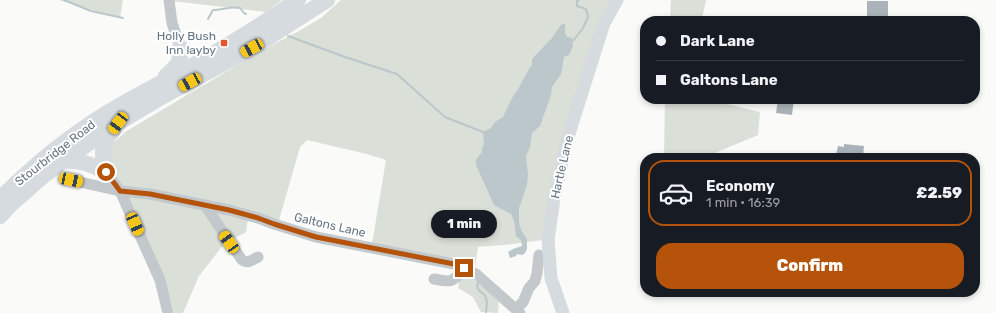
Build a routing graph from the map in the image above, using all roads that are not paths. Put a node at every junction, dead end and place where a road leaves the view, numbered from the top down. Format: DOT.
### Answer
graph roads {
  1 [pos="169,0"];
  2 [pos="298,0"];
  3 [pos="327,0"];
  4 [pos="617,0"];
  5 [pos="180,47"];
  6 [pos="207,57"];
  7 [pos="160,83"];
  8 [pos="118,123"];
  9 [pos="63,161"];
  10 [pos="106,172"];
  11 [pos="71,180"];
  12 [pos="120,191"];
  13 [pos="0,198"];
  14 [pos="206,206"];
  15 [pos="0,216"];
  16 [pos="539,255"];
  17 [pos="258,257"];
  18 [pos="464,268"];
  19 [pos="434,279"];
  20 [pos="518,311"];
  21 [pos="168,313"];
  22 [pos="563,313"];
  1 -- 5 [label="street"];
  2 -- 6 [label="highway, Stourbridge Road"];
  3 -- 8 [label="highway, Stourbridge Road"];
  4 -- 22 [label="main road, Hartle Lane"];
  5 -- 6 [label="highway"];
  5 -- 7 [label="highway"];
  6 -- 7 [label="highway, Stourbridge Road"];
  7 -- 13 [label="highway, Stourbridge Road"];
  8 -- 9 [label="highway, Stourbridge Road"];
  8 -- 10 [label="highway"];
  9 -- 10 [label="highway"];
  9 -- 15 [label="highway, Stourbridge Road"];
  10 -- 12 [label="street"];
  11 -- 12 [label="street, Galtons Lane"];
  12 -- 14 [label="street, Galtons Lane"];
  12 -- 21 [label="street"];
  14 -- 17 [label="street"];
  14 -- 18 [label="street, Galtons Lane"];
  16 -- 20 [label="street"];
  18 -- 19 [label="street"];
  18 -- 20 [label="street, Galtons Lane"];
}
